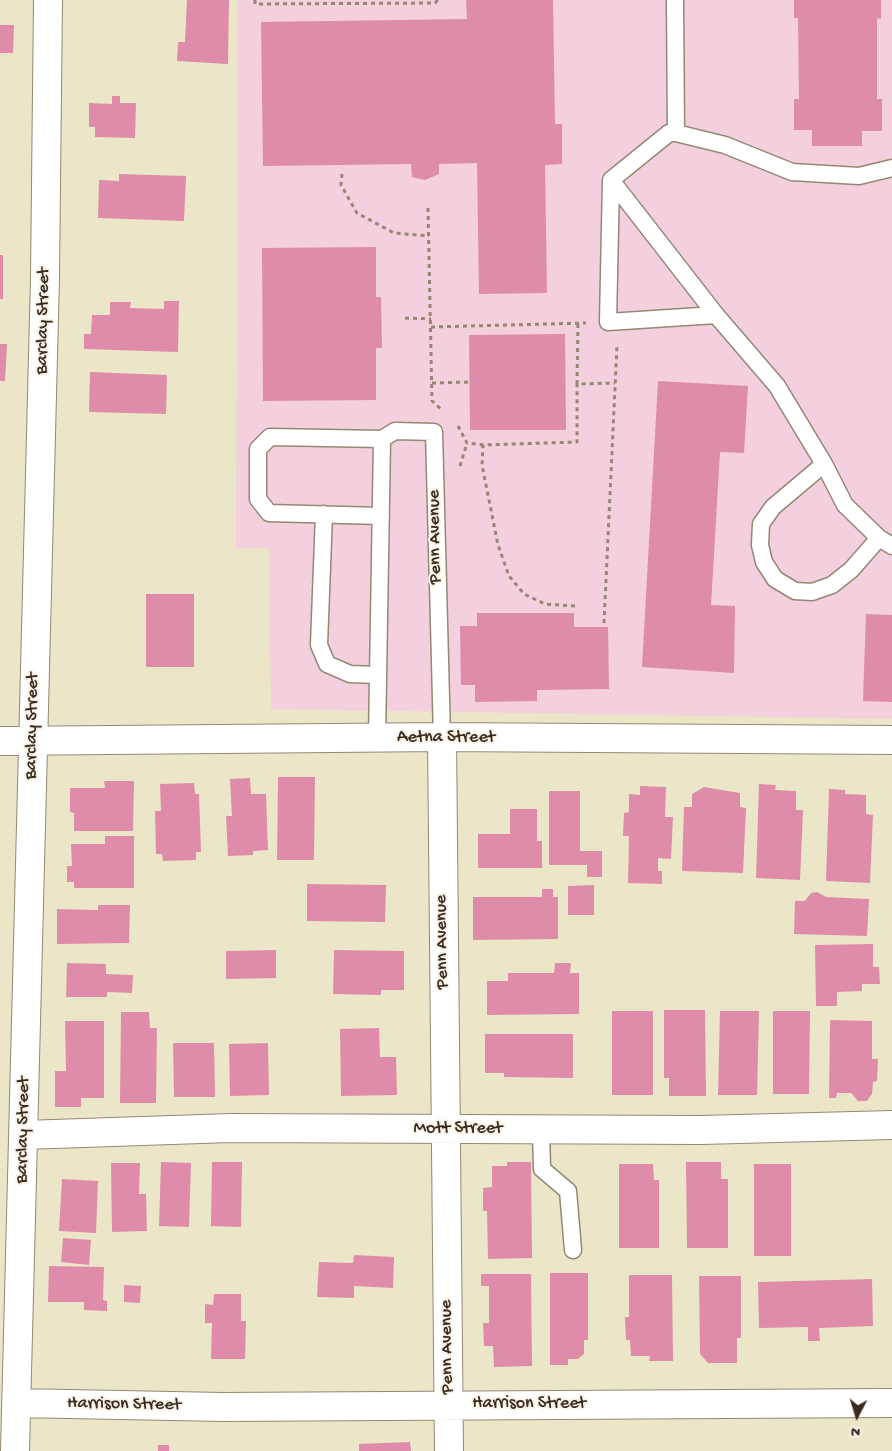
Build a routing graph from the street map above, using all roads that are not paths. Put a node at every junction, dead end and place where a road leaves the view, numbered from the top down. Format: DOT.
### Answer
graph roads {
  1 [pos="48,0"];
  2 [pos="675,0"];
  3 [pos="676,133"];
  4 [pos="892,168"];
  5 [pos="611,180"];
  6 [pos="716,315"];
  7 [pos="382,440"];
  8 [pos="824,464"];
  9 [pos="324,514"];
  10 [pos="381,516"];
  11 [pos="886,542"];
  12 [pos="378,674"];
  13 [pos="442,737"];
  14 [pos="377,738"];
  15 [pos="892,740"];
  16 [pos="0,741"];
  17 [pos="32,741"];
  18 [pos="892,1126"];
  19 [pos="445,1128"];
  20 [pos="541,1129"];
  21 [pos="24,1135"];
  22 [pos="573,1250"];
  23 [pos="17,1403"];
  24 [pos="892,1403"];
  25 [pos="448,1404"];
  26 [pos="15,1451"];
  27 [pos="449,1451"];
  1 -- 17 [label="street, Barclay Street"];
  2 -- 3 [label="lane"];
  3 -- 4 [label="lane"];
  3 -- 5 [label="lane"];
  5 -- 6 [label="lane"];
  5 -- 6 [label="lane"];
  6 -- 8 [label="lane"];
  7 -- 9 [label="lane"];
  7 -- 10 [label="lane"];
  7 -- 13 [label="lane, Penn Avenue"];
  8 -- 11 [label="lane"];
  8 -- 11 [label="lane"];
  9 -- 10 [label="lane"];
  9 -- 12 [label="lane"];
  10 -- 12 [label="lane"];
  12 -- 14 [label="lane"];
  13 -- 14 [label="street, Aetna Street"];
  13 -- 15 [label="street, Aetna Street"];
  13 -- 19 [label="street, Penn Avenue"];
  14 -- 17 [label="street, Aetna Street"];
  16 -- 17 [label="street, Aetna Street"];
  17 -- 21 [label="street, Barclay Street"];
  18 -- 20 [label="street, Mott Street"];
  19 -- 20 [label="street, Mott Street"];
  19 -- 21 [label="street, Mott Street"];
  19 -- 25 [label="street, Penn Avenue"];
  20 -- 22 [label="lane"];
  21 -- 23 [label="street, Barclay Street"];
  23 -- 25 [label="street, Harrison Street"];
  23 -- 26 [label="street, Barclay Street"];
  24 -- 25 [label="street, Harrison Street"];
  25 -- 27 [label="street, Penn Avenue"];
}
